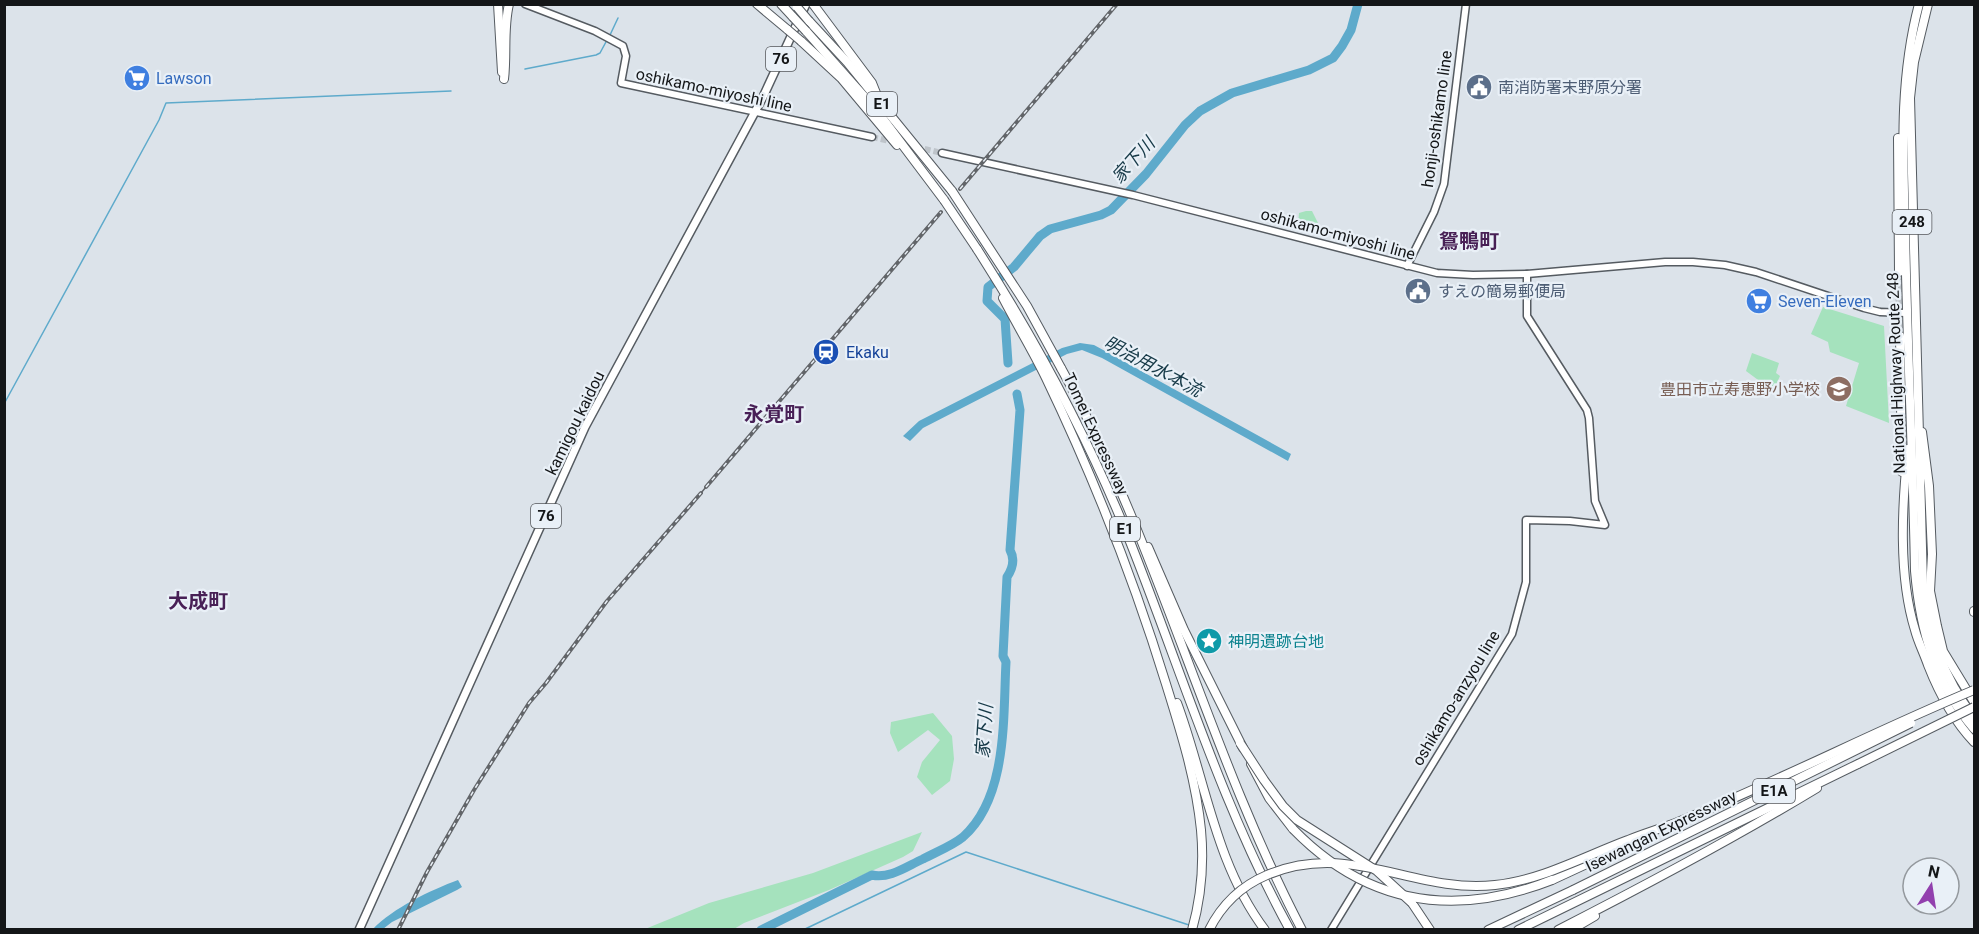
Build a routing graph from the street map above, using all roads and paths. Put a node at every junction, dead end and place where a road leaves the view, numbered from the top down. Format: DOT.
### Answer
graph roads {
  1 [pos="498,4"];
  2 [pos="508,4"];
  3 [pos="525,4"];
  4 [pos="757,4"];
  5 [pos="781,4"];
  6 [pos="806,4"];
  7 [pos="1466,4"];
  8 [pos="1918,4"];
  9 [pos="1928,4"];
  10 [pos="796,6"];
  11 [pos="814,6"];
  12 [pos="1907,63"];
  13 [pos="877,98"];
  14 [pos="754,113"];
  15 [pos="872,137"];
  16 [pos="942,153"];
  17 [pos="925,174"];
  18 [pos="1407,266"];
  19 [pos="1899,272"];
  20 [pos="1527,274"];
  21 [pos="1906,313"];
  22 [pos="1900,336"];
  23 [pos="1049,375"];
  24 [pos="1095,435"];
  25 [pos="1915,448"];
  26 [pos="1151,636"];
  27 [pos="1949,686"];
  28 [pos="1974,691"];
  29 [pos="1974,702"];
  30 [pos="1974,707"];
  31 [pos="1974,718"];
  32 [pos="1974,729"];
  33 [pos="1974,742"];
  34 [pos="1240,743"];
  35 [pos="1858,764"];
  36 [pos="1679,822"];
  37 [pos="1645,885"];
  38 [pos="359,930"];
  39 [pos="1192,930"];
  40 [pos="1209,930"];
  41 [pos="1265,930"];
  42 [pos="1290,930"];
  43 [pos="1302,930"];
  44 [pos="1331,930"];
  45 [pos="1430,930"];
  46 [pos="1488,930"];
  47 [pos="1518,930"];
  48 [pos="1558,930"];
  49 [pos="1571,930"];
  1 -- 2 [label="highway"];
  3 -- 14 [label="main road, oshikamo-miyoshi line"];
  4 -- 17 [label="highway, bridge"];
  5 -- 17 [label="highway, Tomei Expressway / E1, bridge"];
  6 -- 14 [label="main road, kamigou kaidou / 76"];
  7 -- 18 [label="main road, honji-oshikamo line"];
  8 -- 12 [label="highway, National Highway Route 248 / 248"];
  9 -- 25 [label="highway, National Highway Route 248 / 248"];
  10 -- 13 [label="highway, Tomei Expressway / E1, bridge"];
  11 -- 13 [label="highway"];
  12 -- 19 [label="highway, 248"];
  12 -- 21 [label="highway, National Highway Route 248 / 248"];
  13 -- 24 [label="highway, Tomei Expressway / E1, bridge"];
  14 -- 15 [label="main road, oshikamo-miyoshi line"];
  14 -- 38 [label="main road, kamigou kaidou / 76"];
  16 -- 18 [label="main road, oshikamo-miyoshi line"];
  17 -- 23 [label="highway, Tomei Expressway / E1, bridge"];
  18 -- 20 [label="main road, oshikamo-miyoshi line"];
  20 -- 21 [label="main road, oshikamo-miyoshi line"];
  20 -- 44 [label="main road, oshikamo-anzyou line"];
  21 -- 25 [label="highway, National Highway Route 248 / 248"];
  22 -- 25 [label="highway, 248"];
  23 -- 26 [label="highway"];
  23 -- 42 [label="highway, Tomei Expressway / E1"];
  24 -- 34 [label="highway"];
  24 -- 43 [label="highway, Tomei Expressway / E1"];
  25 -- 27 [label="highway, National Highway Route 248 / 248"];
  25 -- 29 [label="highway, 248"];
  25 -- 33 [label="highway, 248"];
  26 -- 39 [label="highway"];
  26 -- 41 [label="highway"];
  27 -- 31 [label="highway, National Highway Route 248 / 248"];
  27 -- 32 [label="highway, National Highway Route 248 / 248"];
  28 -- 36 [label="highway, bridge"];
  28 -- 46 [label="highway, Isewangan Expressway / E1A, bridge"];
  30 -- 35 [label="highway, Isewangan Expressway / E1A, bridge"];
  34 -- 36 [label="highway, bridge"];
  34 -- 45 [label="highway, bridge"];
  35 -- 37 [label="highway"];
  35 -- 47 [label="highway, Isewangan Expressway / E1A"];
  36 -- 40 [label="highway, bridge"];
  37 -- 48 [label="highway"];
  37 -- 49 [label="highway"];
}
